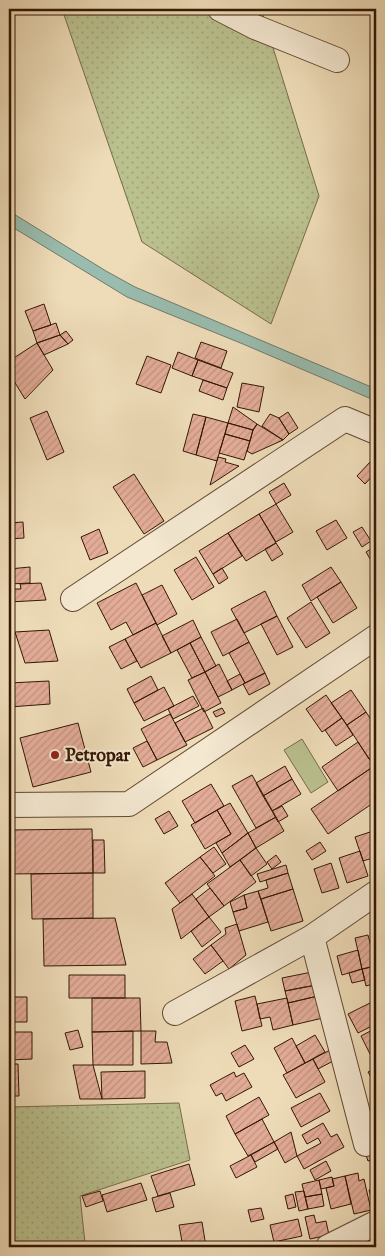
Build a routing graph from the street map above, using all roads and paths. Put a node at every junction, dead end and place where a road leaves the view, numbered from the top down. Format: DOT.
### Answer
graph roads {
  1 [pos="220,9"];
  2 [pos="337,60"];
  3 [pos="376,432"];
  4 [pos="74,599"];
  5 [pos="376,637"];
  6 [pos="9,805"];
  7 [pos="376,893"];
  8 [pos="312,937"];
  9 [pos="175,1013"];
  10 [pos="366,1144"];
  11 [pos="376,1222"];
  12 [pos="328,1247"];
  1 -- 2 [label="street"];
  3 -- 4 [label="street"];
  5 -- 6 [label="street"];
  7 -- 8 [label="street"];
  8 -- 9 [label="street"];
  8 -- 10 [label="street"];
  11 -- 12 [label="street"];
}
